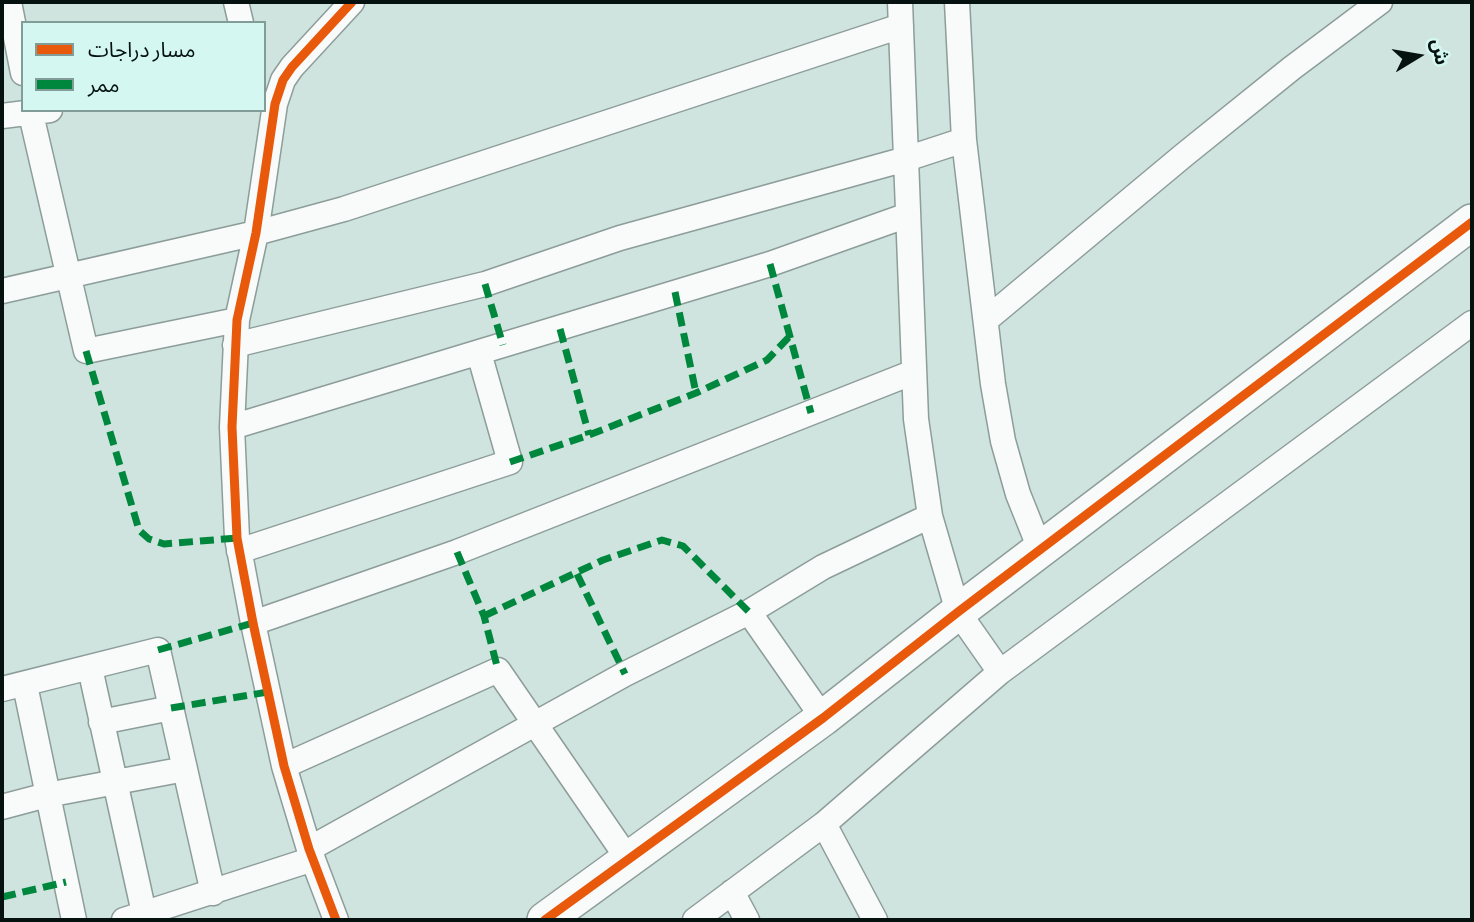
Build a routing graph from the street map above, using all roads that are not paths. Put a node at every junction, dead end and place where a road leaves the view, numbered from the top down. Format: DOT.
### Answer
graph roads {
  1 [pos="9,2"];
  2 [pos="236,2"];
  3 [pos="352,2"];
  4 [pos="957,2"];
  5 [pos="1380,2"];
  6 [pos="901,14"];
  7 [pos="241,21"];
  8 [pos="21,64"];
  9 [pos="274,81"];
  10 [pos="30,112"];
  11 [pos="37,112"];
  12 [pos="2,116"];
  13 [pos="964,139"];
  14 [pos="906,159"];
  15 [pos="908,215"];
  16 [pos="1472,222"];
  17 [pos="256,233"];
  18 [pos="68,276"];
  19 [pos="2,291"];
  20 [pos="237,320"];
  21 [pos="986,320"];
  22 [pos="1472,323"];
  23 [pos="235,345"];
  24 [pos="479,353"];
  25 [pos="914,372"];
  26 [pos="232,427"];
  27 [pos="930,516"];
  28 [pos="1040,549"];
  29 [pos="239,551"];
  30 [pos="749,612"];
  31 [pos="964,619"];
  32 [pos="253,623"];
  33 [pos="995,664"];
  34 [pos="90,668"];
  35 [pos="13,687"];
  36 [pos="172,708"];
  37 [pos="823,718"];
  38 [pos="101,722"];
  39 [pos="536,723"];
  40 [pos="284,766"];
  41 [pos="185,769"];
  42 [pos="115,782"];
  43 [pos="47,795"];
  44 [pos="2,807"];
  45 [pos="824,824"];
  46 [pos="311,854"];
  47 [pos="628,859"];
  48 [pos="732,892"];
  49 [pos="214,893"];
  50 [pos="134,916"];
  51 [pos="74,920"];
  52 [pos="337,920"];
  53 [pos="545,920"];
  54 [pos="695,920"];
  55 [pos="747,920"];
  56 [pos="875,920"];
  1 -- 8 [label="street"];
  2 -- 7 [label="street"];
  3 -- 9 [label="street"];
  4 -- 13 [label="street"];
  5 -- 21 [label="street"];
  6 -- 14 [label="street"];
  6 -- 17 [label="street"];
  9 -- 17 [label="street"];
  10 -- 12 [label="street"];
  11 -- 18 [label="street"];
  13 -- 14 [label="street"];
  13 -- 21 [label="street"];
  14 -- 15 [label="street"];
  14 -- 23 [label="street"];
  15 -- 24 [label="street"];
  15 -- 25 [label="street"];
  16 -- 28 [label="street"];
  17 -- 18 [label="street"];
  17 -- 20 [label="street"];
  18 -- 19 [label="street"];
  18 -- 20 [label="street"];
  20 -- 23 [label="street"];
  21 -- 28 [label="street"];
  22 -- 33 [label="street"];
  23 -- 26 [label="street"];
  24 -- 26 [label="street"];
  24 -- 29 [label="street"];
  25 -- 27 [label="street"];
  25 -- 32 [label="street"];
  26 -- 29 [label="street"];
  27 -- 30 [label="street"];
  27 -- 31 [label="street"];
  28 -- 31 [label="street"];
  29 -- 32 [label="street"];
  30 -- 37 [label="street"];
  30 -- 39 [label="street"];
  31 -- 33 [label="street"];
  31 -- 37 [label="street"];
  32 -- 40 [label="street"];
  33 -- 45 [label="street"];
  34 -- 35 [label="street"];
  34 -- 36 [label="street"];
  34 -- 38 [label="street"];
  35 -- 43 [label="street"];
  36 -- 38 [label="street"];
  36 -- 41 [label="street"];
  37 -- 47 [label="street"];
  38 -- 42 [label="street"];
  39 -- 40 [label="street"];
  39 -- 46 [label="street"];
  39 -- 47 [label="street"];
  40 -- 46 [label="street"];
  41 -- 42 [label="street"];
  41 -- 49 [label="street"];
  42 -- 43 [label="street"];
  42 -- 50 [label="street"];
  43 -- 44 [label="street"];
  43 -- 51 [label="street"];
  45 -- 48 [label="street"];
  45 -- 56 [label="street"];
  46 -- 49 [label="street"];
  46 -- 52 [label="street"];
  47 -- 53 [label="street"];
  48 -- 54 [label="street"];
  48 -- 55 [label="street"];
  49 -- 50 [label="street"];
}
